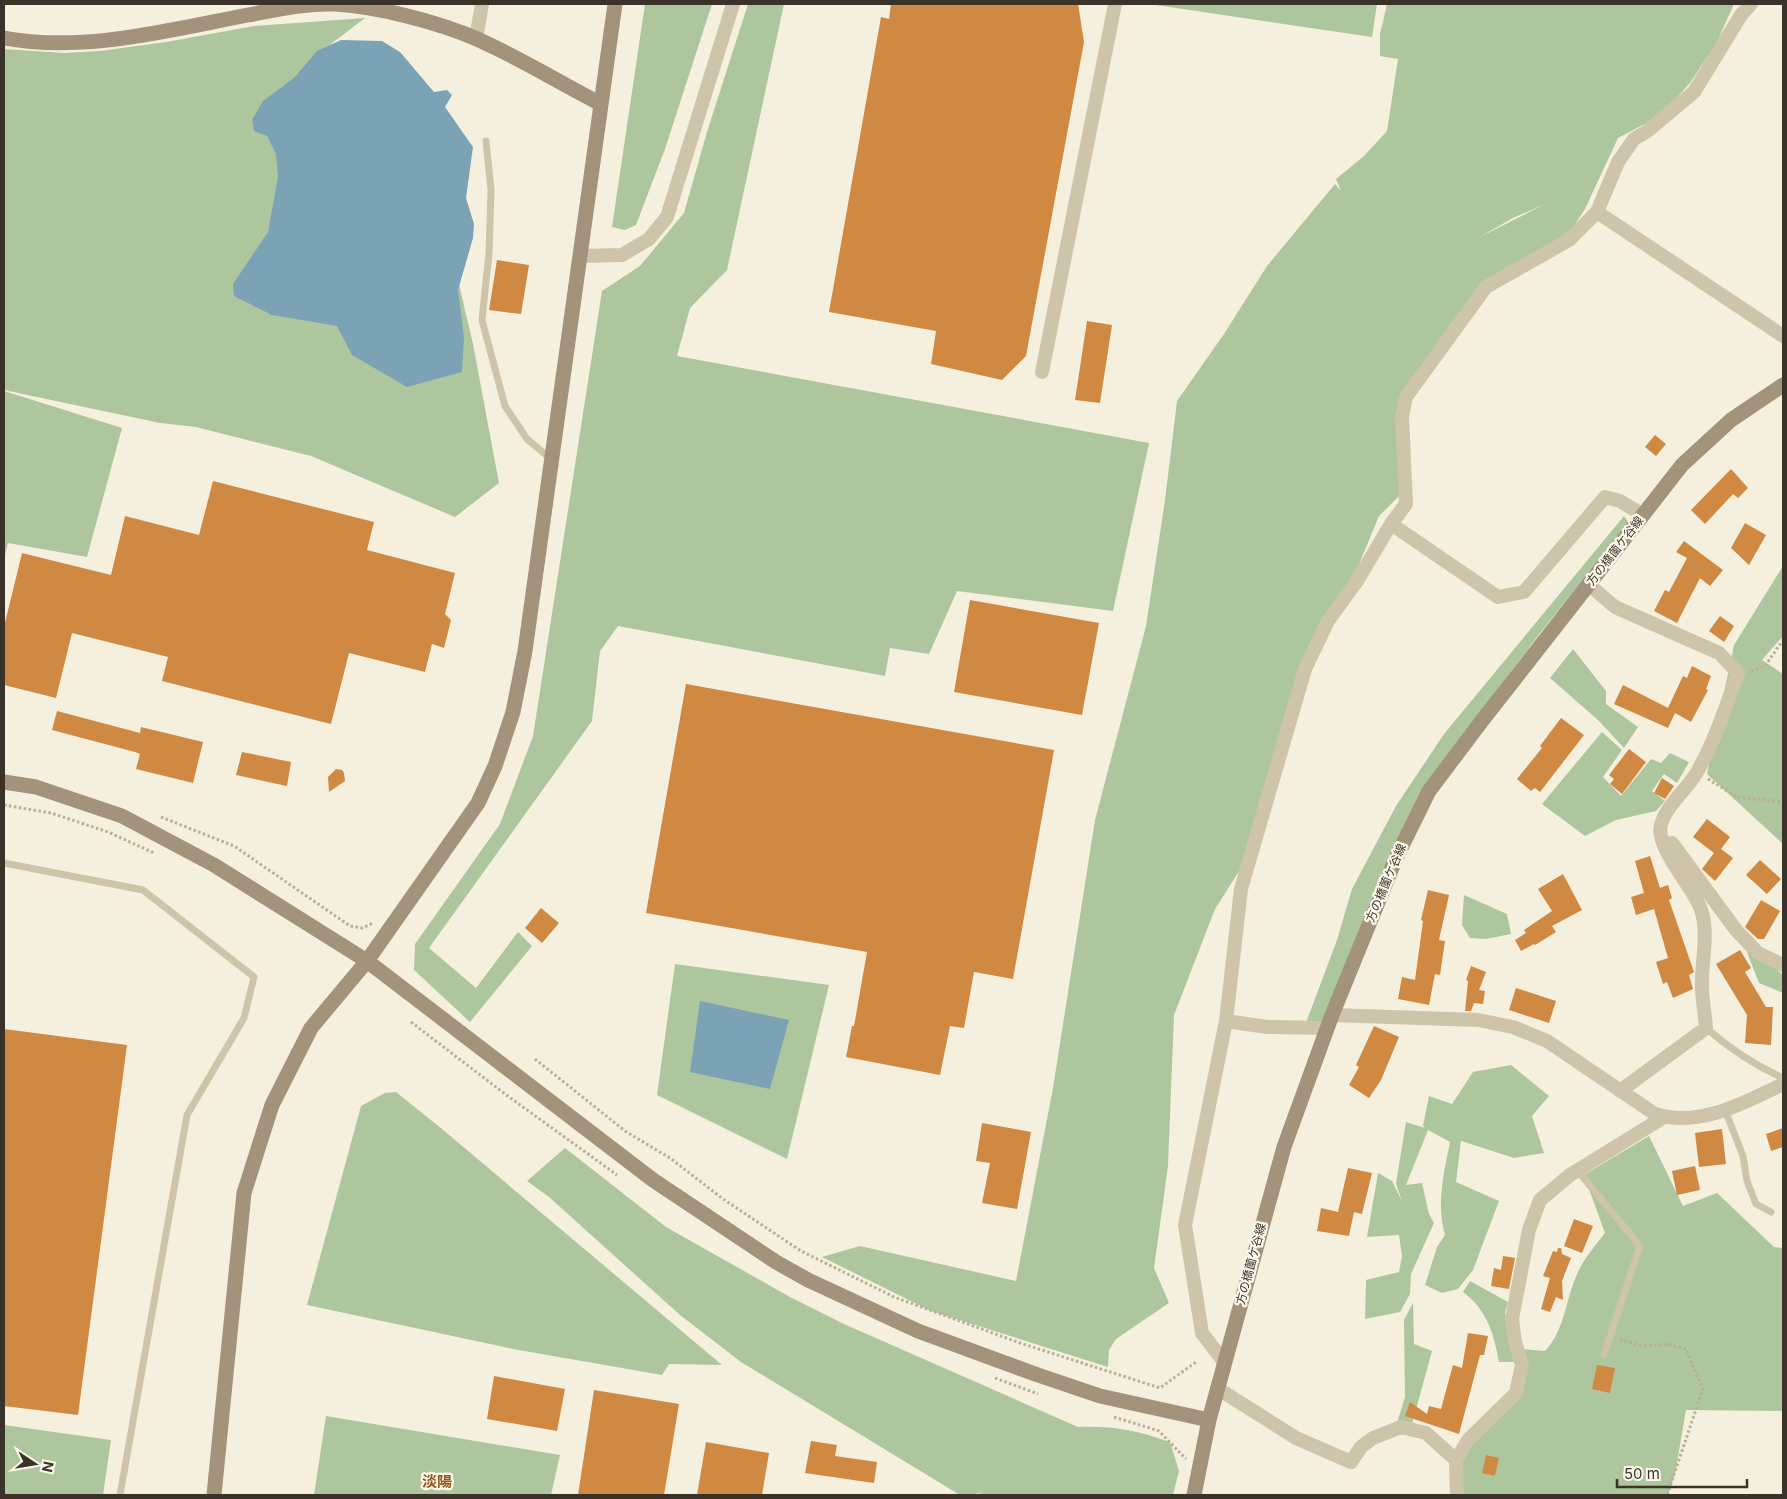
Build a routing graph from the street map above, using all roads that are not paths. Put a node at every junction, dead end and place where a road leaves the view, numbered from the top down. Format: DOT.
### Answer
graph roads {
  1 [pos="482,4"];
  2 [pos="615,4"];
  3 [pos="733,4"];
  4 [pos="1114,4"];
  5 [pos="1751,4"];
  6 [pos="4,38"];
  7 [pos="476,39"];
  8 [pos="601,104"];
  9 [pos="486,141"];
  10 [pos="1597,212"];
  11 [pos="580,256"];
  12 [pos="1783,336"];
  13 [pos="1042,372"];
  14 [pos="1783,385"];
  15 [pos="552,459"];
  16 [pos="1643,515"];
  17 [pos="1391,524"];
  18 [pos="1588,584"];
  19 [pos="4,782"];
  20 [pos="1660,826"];
  21 [pos="4,863"];
  22 [pos="367,961"];
  23 [pos="1783,966"];
  24 [pos="1226,1021"];
  25 [pos="1330,1022"];
  26 [pos="1706,1028"];
  27 [pos="1783,1078"];
  28 [pos="1783,1084"];
  29 [pos="1620,1091"];
  30 [pos="1725,1110"];
  31 [pos="1664,1117"];
  32 [pos="1577,1170"];
  33 [pos="1771,1212"];
  34 [pos="1604,1354"];
  35 [pos="1224,1362"];
  36 [pos="1217,1388"];
  37 [pos="1209,1420"];
  38 [pos="1456,1460"];
  39 [pos="120,1495"];
  40 [pos="214,1495"];
  41 [pos="1194,1495"];
  42 [pos="1457,1495"];
  1 -- 7 [label="street"];
  2 -- 8 [label="street"];
  3 -- 11 [label="street"];
  4 -- 13 [label="street"];
  5 -- 10 [label="street"];
  6 -- 7 [label="street"];
  7 -- 8 [label="street"];
  8 -- 11 [label="street"];
  9 -- 15 [label="lane"];
  10 -- 12 [label="street"];
  10 -- 17 [label="street"];
  11 -- 15 [label="street"];
  14 -- 16 [label="street, 方の橋薗ケ谷線"];
  15 -- 22 [label="street"];
  16 -- 17 [label="street"];
  16 -- 18 [label="street, 方の橋薗ケ谷線"];
  17 -- 24 [label="street"];
  18 -- 20 [label="street"];
  18 -- 25 [label="street, 方の橋薗ケ谷線"];
  19 -- 22 [label="street"];
  20 -- 23 [label="street"];
  20 -- 26 [label="street"];
  21 -- 39 [label="lane"];
  22 -- 37 [label="street"];
  22 -- 40 [label="street"];
  24 -- 25 [label="street"];
  24 -- 35 [label="street"];
  25 -- 29 [label="street"];
  25 -- 35 [label="street, 方の橋薗ケ谷線"];
  26 -- 27 [label="lane"];
  26 -- 29 [label="street"];
  28 -- 30 [label="street"];
  29 -- 31 [label="street"];
  30 -- 31 [label="street"];
  30 -- 33 [label="lane"];
  31 -- 32 [label="street"];
  32 -- 34 [label="lane"];
  32 -- 38 [label="street"];
  35 -- 36 [label="street, 方の橋薗ケ谷線"];
  36 -- 37 [label="street, 方の橋薗ケ谷線"];
  36 -- 38 [label="street"];
  37 -- 41 [label="street, 方の橋薗ケ谷線"];
  38 -- 42 [label="street"];
}
